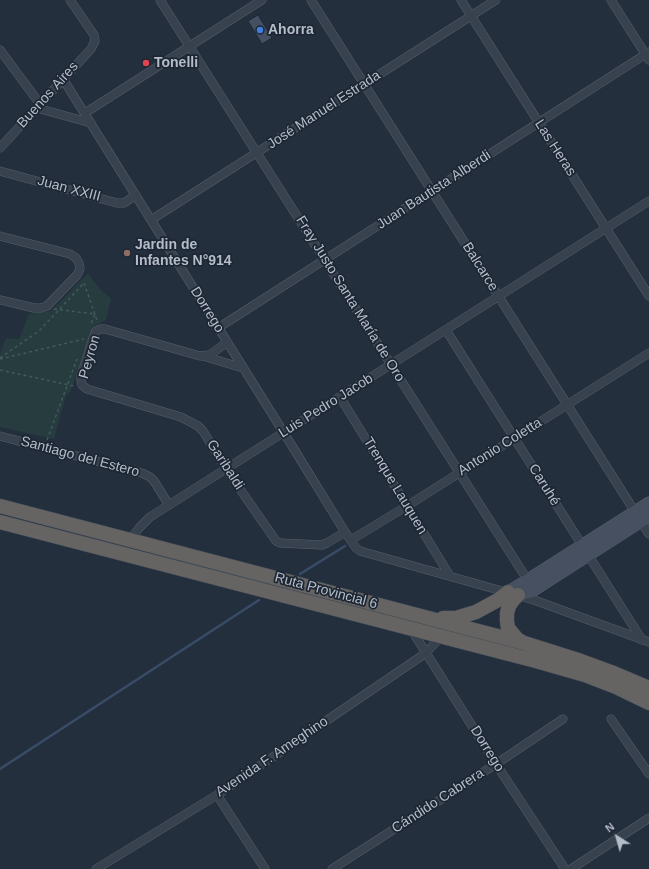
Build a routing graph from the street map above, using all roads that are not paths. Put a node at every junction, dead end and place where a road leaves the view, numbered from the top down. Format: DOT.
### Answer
graph roads {
  1 [pos="70,0"];
  2 [pos="160,0"];
  3 [pos="262,0"];
  4 [pos="311,0"];
  5 [pos="461,0"];
  6 [pos="496,0"];
  7 [pos="611,0"];
  8 [pos="471,16"];
  9 [pos="190,46"];
  10 [pos="0,50"];
  11 [pos="648,55"];
  12 [pos="63,79"];
  13 [pos="364,84"];
  14 [pos="38,106"];
  15 [pos="85,113"];
  16 [pos="539,122"];
  17 [pos="91,123"];
  18 [pos="0,148"];
  19 [pos="257,152"];
  20 [pos="0,170"];
  21 [pos="432,191"];
  22 [pos="136,195"];
  23 [pos="649,201"];
  24 [pos="151,220"];
  25 [pos="606,228"];
  26 [pos="0,236"];
  27 [pos="325,260"];
  28 [pos="499,296"];
  29 [pos="649,296"];
  30 [pos="0,300"];
  31 [pos="218,328"];
  32 [pos="446,330"];
  33 [pos="227,342"];
  34 [pos="649,353"];
  35 [pos="200,356"];
  36 [pos="391,364"];
  37 [pos="243,368"];
  38 [pos="87,389"];
  39 [pos="340,397"];
  40 [pos="567,404"];
  41 [pos="284,432"];
  42 [pos="0,436"];
  43 [pos="514,438"];
  44 [pos="226,469"];
  45 [pos="460,473"];
  46 [pos="649,503"];
  47 [pos="169,505"];
  48 [pos="0,506"];
  49 [pos="407,506"];
  50 [pos="642,517"];
  51 [pos="0,522"];
  52 [pos="345,532"];
  53 [pos="649,534"];
  54 [pos="130,540"];
  55 [pos="351,540"];
  56 [pos="585,550"];
  57 [pos="450,576"];
  58 [pos="531,590"];
  59 [pos="513,594"];
  60 [pos="428,618"];
  61 [pos="410,628"];
  62 [pos="441,636"];
  63 [pos="645,641"];
  64 [pos="524,643"];
  65 [pos="426,653"];
  66 [pos="649,688"];
  67 [pos="649,703"];
  68 [pos="564,719"];
  69 [pos="611,719"];
  70 [pos="496,764"];
  71 [pos="649,774"];
  72 [pos="217,795"];
  73 [pos="649,818"];
  74 [pos="96,869"];
  75 [pos="264,869"];
  76 [pos="332,869"];
  77 [pos="565,869"];
  78 [pos="571,869"];
  1 -- 12 [label="street, Buenos Aires"];
  2 -- 9 [label="street, Fray Justo Santa María de Oro"];
  3 -- 9 [label="street"];
  4 -- 13 [label="street, Balcarce"];
  5 -- 8 [label="street, Las Heras"];
  6 -- 8 [label="street, José Manuel Estrada"];
  7 -- 11 [label="street"];
  8 -- 13 [label="street, José Manuel Estrada"];
  8 -- 16 [label="street, Las Heras"];
  9 -- 15 [label="street"];
  9 -- 19 [label="street, Fray Justo Santa María de Oro"];
  10 -- 14 [label="street"];
  11 -- 16 [label="street, Juan Bautista Alberdi"];
  12 -- 14 [label="street, Buenos Aires"];
  12 -- 15 [label="street, Dorrego"];
  13 -- 19 [label="street, José Manuel Estrada"];
  13 -- 21 [label="street, Balcarce"];
  14 -- 17 [label="street"];
  14 -- 18 [label="street, Buenos Aires"];
  15 -- 17 [label="street, Dorrego"];
  16 -- 21 [label="street, Juan Bautista Alberdi"];
  16 -- 25 [label="street, Las Heras"];
  17 -- 22 [label="street, Dorrego"];
  19 -- 24 [label="street, José Manuel Estrada"];
  19 -- 27 [label="street, Fray Justo Santa María de Oro"];
  20 -- 22 [label="street, Juan XXIII"];
  21 -- 27 [label="street, Juan Bautista Alberdi"];
  21 -- 28 [label="street, Balcarce"];
  22 -- 24 [label="street, Dorrego"];
  23 -- 25 [label="street, Luis Pedro Jacob"];
  24 -- 31 [label="street, Dorrego"];
  25 -- 28 [label="street, Luis Pedro Jacob"];
  25 -- 29 [label="street, Las Heras"];
  26 -- 30 [label="street"];
  27 -- 31 [label="street, Juan Bautista Alberdi"];
  27 -- 36 [label="street, Fray Justo Santa María de Oro"];
  28 -- 32 [label="street, Luis Pedro Jacob"];
  28 -- 40 [label="street, Balcarce"];
  31 -- 33 [label="street, Dorrego"];
  32 -- 36 [label="street, Luis Pedro Jacob"];
  32 -- 43 [label="street, Caruhé"];
  33 -- 35 [label="street"];
  33 -- 37 [label="street, Dorrego"];
  34 -- 40 [label="street, Antonio Coletta"];
  35 -- 37 [label="street"];
  35 -- 38 [label="street, Peyron"];
  36 -- 39 [label="street, Luis Pedro Jacob"];
  36 -- 45 [label="street, Fray Justo Santa María de Oro"];
  37 -- 41 [label="street, Dorrego"];
  38 -- 44 [label="street, Garibaldi"];
  39 -- 41 [label="street, Luis Pedro Jacob"];
  39 -- 49 [label="street, Trenque Lauquen"];
  40 -- 43 [label="street, Antonio Coletta"];
  40 -- 50 [label="street, Balcarce"];
  41 -- 44 [label="street, Luis Pedro Jacob"];
  41 -- 52 [label="street, Dorrego"];
  42 -- 47 [label="street, Santiago del Estero"];
  43 -- 45 [label="street, Antonio Coletta"];
  43 -- 56 [label="street, Caruhé"];
  44 -- 47 [label="street, Luis Pedro Jacob"];
  44 -- 52 [label="street, Garibaldi"];
  45 -- 49 [label="street, Antonio Coletta"];
  45 -- 58 [label="street, Fray Justo Santa María de Oro"];
  46 -- 50 [label="main road"];
  47 -- 54 [label="street, Luis Pedro Jacob"];
  48 -- 54 [label="highway, Ruta Provincial 6"];
  49 -- 55 [label="street, Antonio Coletta"];
  49 -- 57 [label="street, Trenque Lauquen"];
  50 -- 53 [label="street, Balcarce"];
  50 -- 56 [label="main road"];
  51 -- 61 [label="highway, Ruta Provincial 6"];
  52 -- 55 [label="street, Dorrego"];
  54 -- 60 [label="highway, Ruta Provincial 6"];
  55 -- 57 [label="street"];
  56 -- 58 [label="main road"];
  56 -- 63 [label="street, Caruhé"];
  57 -- 59 [label="street"];
  58 -- 59 [label="main road"];
  58 -- 59 [label="street"];
  58 -- 63 [label="street"];
  59 -- 60 [label="highway"];
  59 -- 64 [label="highway"];
  60 -- 64 [label="highway, Ruta Provincial 6"];
  61 -- 62 [label="highway, Ruta Provincial 6"];
  61 -- 65 [label="street, Dorrego"];
  62 -- 65 [label="street, Avenida F. Ameghino"];
  62 -- 67 [label="highway, Ruta Provincial 6"];
  64 -- 66 [label="highway, Ruta Provincial 6"];
  65 -- 70 [label="street, Dorrego"];
  65 -- 72 [label="street, Avenida F. Ameghino"];
  68 -- 70 [label="street, Cándido Cabrera"];
  69 -- 71 [label="street"];
  70 -- 76 [label="street, Cándido Cabrera"];
  70 -- 77 [label="street, Dorrego"];
  72 -- 74 [label="street, Avenida F. Ameghino"];
  72 -- 75 [label="street"];
  73 -- 78 [label="street"];
}
